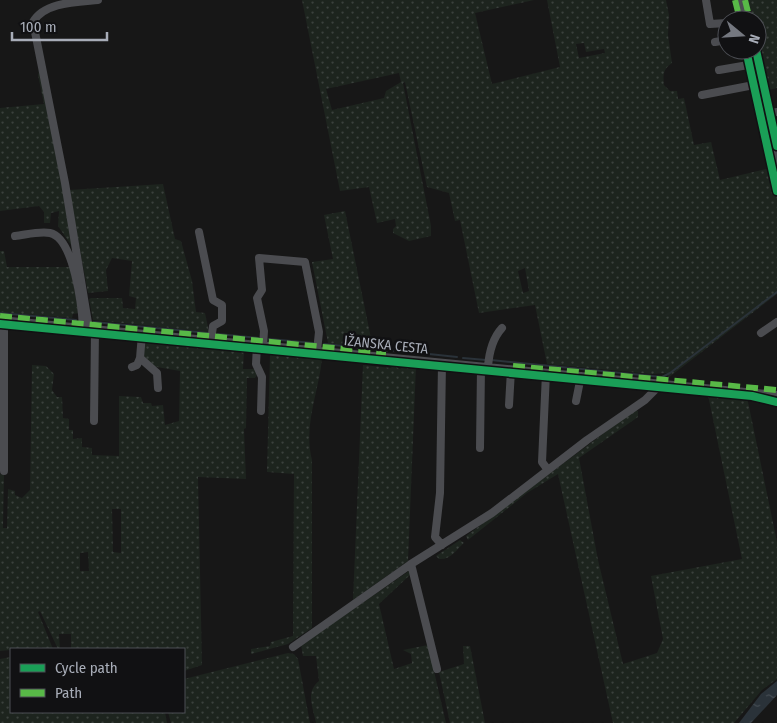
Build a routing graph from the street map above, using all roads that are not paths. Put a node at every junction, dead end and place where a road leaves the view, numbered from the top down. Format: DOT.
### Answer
graph roads {
  1 [pos="98,0"];
  2 [pos="706,0"];
  3 [pos="717,24"];
  4 [pos="753,60"];
  5 [pos="754,64"];
  6 [pos="719,70"];
  7 [pos="759,84"];
  8 [pos="702,95"];
  9 [pos="777,112"];
  10 [pos="765,114"];
  11 [pos="774,139"];
  12 [pos="777,166"];
  13 [pos="199,232"];
  14 [pos="15,236"];
  15 [pos="2,320"];
  16 [pos="777,322"];
  17 [pos="502,328"];
  18 [pos="89,329"];
  19 [pos="762,333"];
  20 [pos="142,334"];
  21 [pos="211,341"];
  22 [pos="260,345"];
  23 [pos="317,351"];
  24 [pos="140,358"];
  25 [pos="442,363"];
  26 [pos="132,367"];
  27 [pos="484,367"];
  28 [pos="511,370"];
  29 [pos="546,373"];
  30 [pos="581,376"];
  31 [pos="661,384"];
  32 [pos="158,388"];
  33 [pos="777,396"];
  34 [pos="576,401"];
  35 [pos="509,405"];
  36 [pos="261,411"];
  37 [pos="94,421"];
  38 [pos="480,448"];
  39 [pos="548,470"];
  40 [pos="4,472"];
  41 [pos="442,546"];
  42 [pos="411,564"];
  43 [pos="294,647"];
  44 [pos="437,669"];
  1 -- 18 [label="street"];
  2 -- 3 [label="street"];
  4 -- 5 [label="street"];
  5 -- 6 [label="street"];
  5 -- 7 [label="street"];
  7 -- 8 [label="street"];
  7 -- 10 [label="street"];
  9 -- 10 [label="street"];
  10 -- 11 [label="street"];
  11 -- 12 [label="street"];
  13 -- 21 [label="street"];
  14 -- 18 [label="street"];
  15 -- 18 [label="street, IŽANSKA CESTA"];
  15 -- 40 [label="street"];
  16 -- 19 [label="street"];
  17 -- 27 [label="street"];
  18 -- 20 [label="street, IŽANSKA CESTA"];
  18 -- 37 [label="street"];
  20 -- 21 [label="street, IŽANSKA CESTA"];
  20 -- 24 [label="street"];
  21 -- 22 [label="street, IŽANSKA CESTA"];
  22 -- 23 [label="street, IŽANSKA CESTA"];
  22 -- 23 [label="street"];
  22 -- 36 [label="street"];
  23 -- 25 [label="street, IŽANSKA CESTA"];
  24 -- 26 [label="street"];
  24 -- 32 [label="street"];
  25 -- 27 [label="street, IŽANSKA CESTA"];
  25 -- 41 [label="street"];
  27 -- 28 [label="street, IŽANSKA CESTA"];
  27 -- 38 [label="street"];
  28 -- 29 [label="street, IŽANSKA CESTA"];
  28 -- 35 [label="street"];
  29 -- 30 [label="street, IŽANSKA CESTA"];
  29 -- 39 [label="street"];
  30 -- 31 [label="street, IŽANSKA CESTA"];
  30 -- 34 [label="street"];
  31 -- 33 [label="street, IŽANSKA CESTA"];
  31 -- 39 [label="street"];
  39 -- 41 [label="street"];
  41 -- 42 [label="street"];
  42 -- 43 [label="street"];
  42 -- 44 [label="street"];
}
